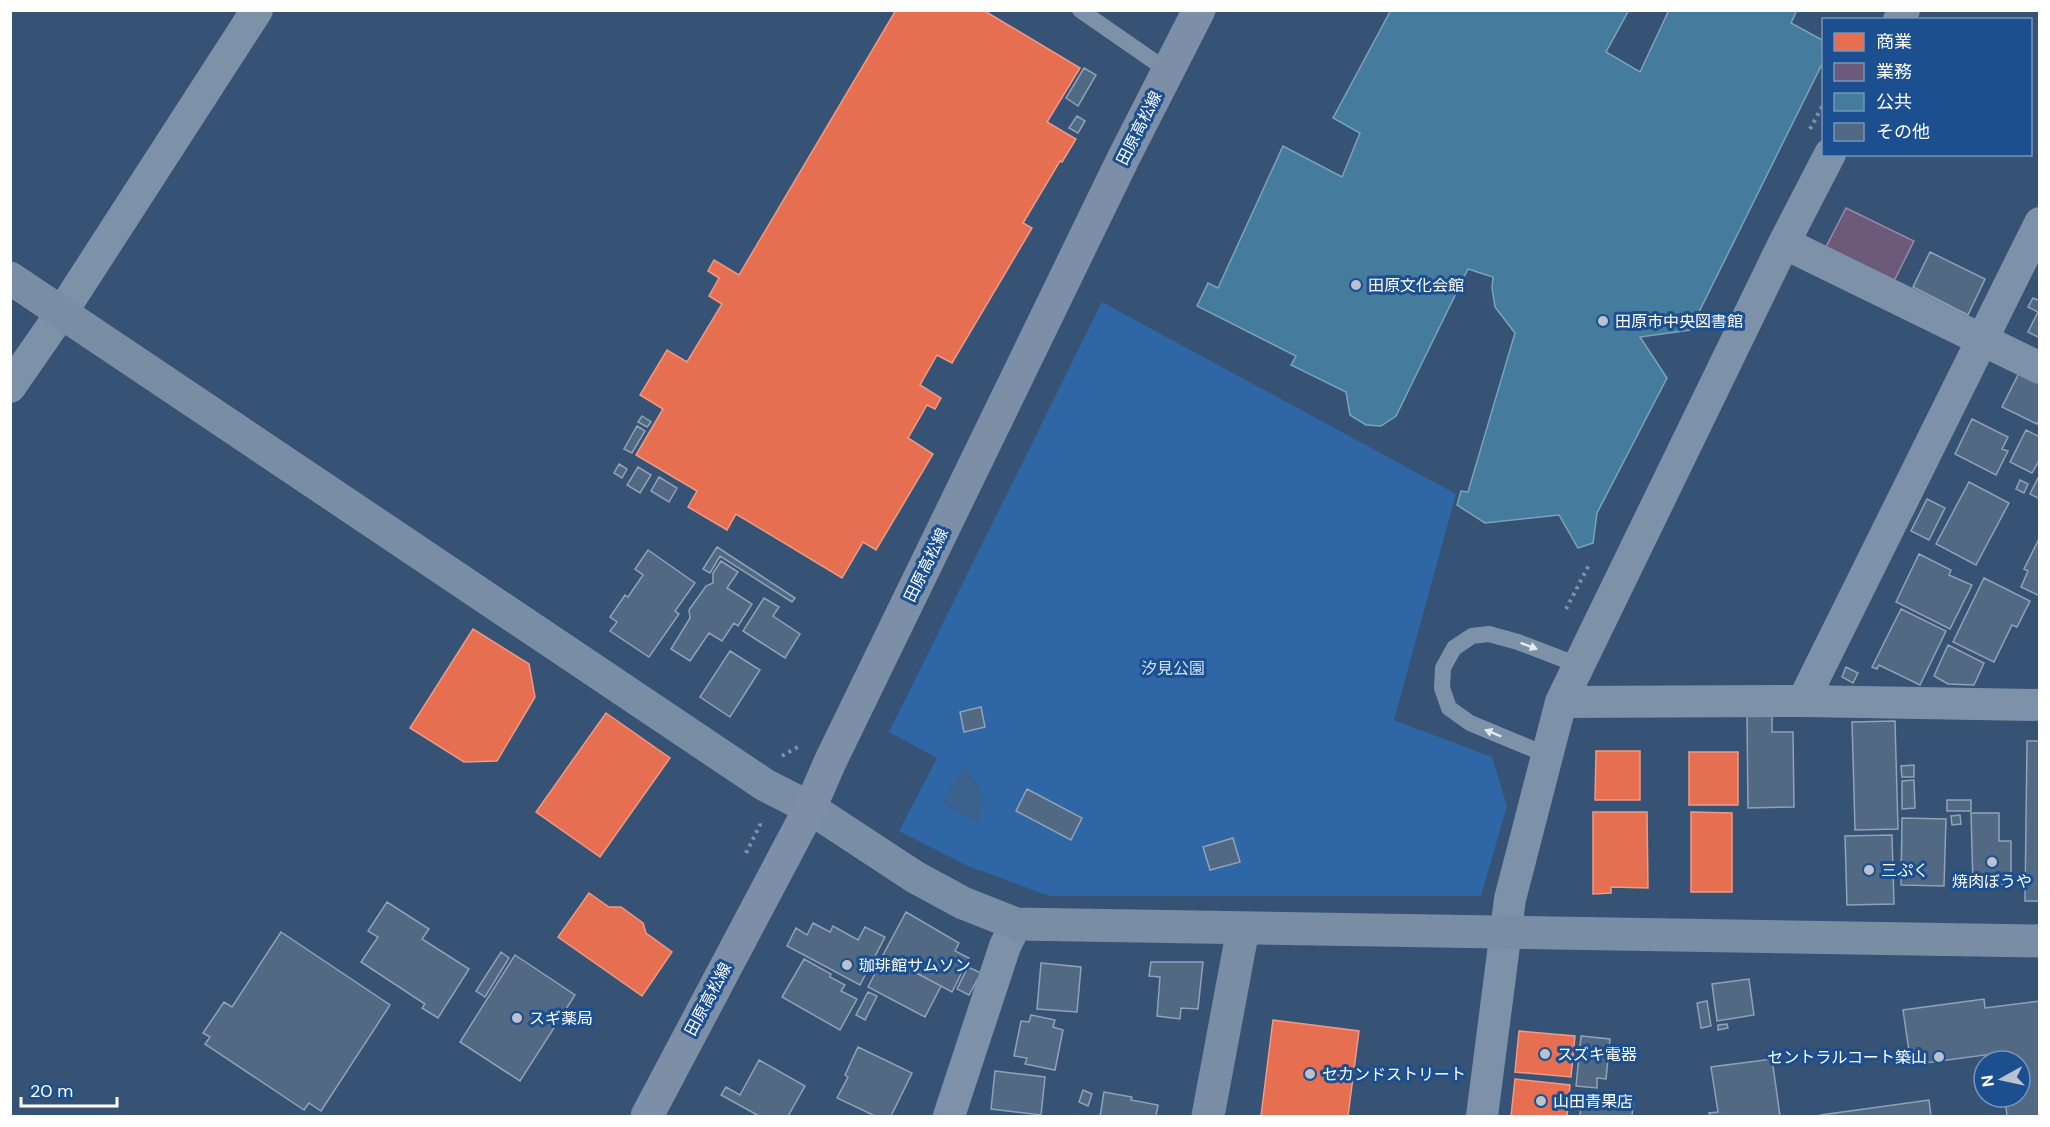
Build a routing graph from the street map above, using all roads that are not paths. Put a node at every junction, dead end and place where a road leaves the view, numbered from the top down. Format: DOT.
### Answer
graph roads {
  1 [pos="257,10"];
  2 [pos="1080,10"];
  3 [pos="1199,10"];
  4 [pos="1168,71"];
  5 [pos="1829,156"];
  6 [pos="2040,223"];
  7 [pos="1784,243"];
  8 [pos="10,278"];
  9 [pos="62,312"];
  10 [pos="1982,339"];
  11 [pos="2040,368"];
  12 [pos="10,387"];
  13 [pos="1578,666"];
  14 [pos="2036,698"];
  15 [pos="1803,701"];
  16 [pos="1561,702"];
  17 [pos="1546,755"];
  18 [pos="810,808"];
  19 [pos="1016,924"];
  20 [pos="1243,928"];
  21 [pos="1505,933"];
  22 [pos="2040,941"];
  23 [pos="647,1116"];
  24 [pos="949,1116"];
  25 [pos="1208,1116"];
  26 [pos="1482,1116"];
  1 -- 9 [label="street"];
  2 -- 4 [label="lane"];
  3 -- 4 [label="main road, 田原高松線"];
  4 -- 18 [label="main road, 田原高松線"];
  5 -- 7 [label="street"];
  6 -- 10 [label="street"];
  7 -- 10 [label="street"];
  7 -- 13 [label="street"];
  8 -- 9 [label="street"];
  9 -- 12 [label="street"];
  9 -- 18 [label="street"];
  10 -- 11 [label="street"];
  10 -- 15 [label="street"];
  13 -- 16 [label="street"];
  17 -- 13 [label="lane, one-way"];
  14 -- 15 [label="street"];
  15 -- 16 [label="street"];
  16 -- 17 [label="street"];
  17 -- 21 [label="street"];
  18 -- 19 [label="street"];
  18 -- 23 [label="main road, 田原高松線"];
  19 -- 20 [label="street"];
  19 -- 24 [label="street"];
  20 -- 21 [label="street"];
  20 -- 25 [label="street"];
  21 -- 22 [label="street"];
  21 -- 26 [label="street"];
}
